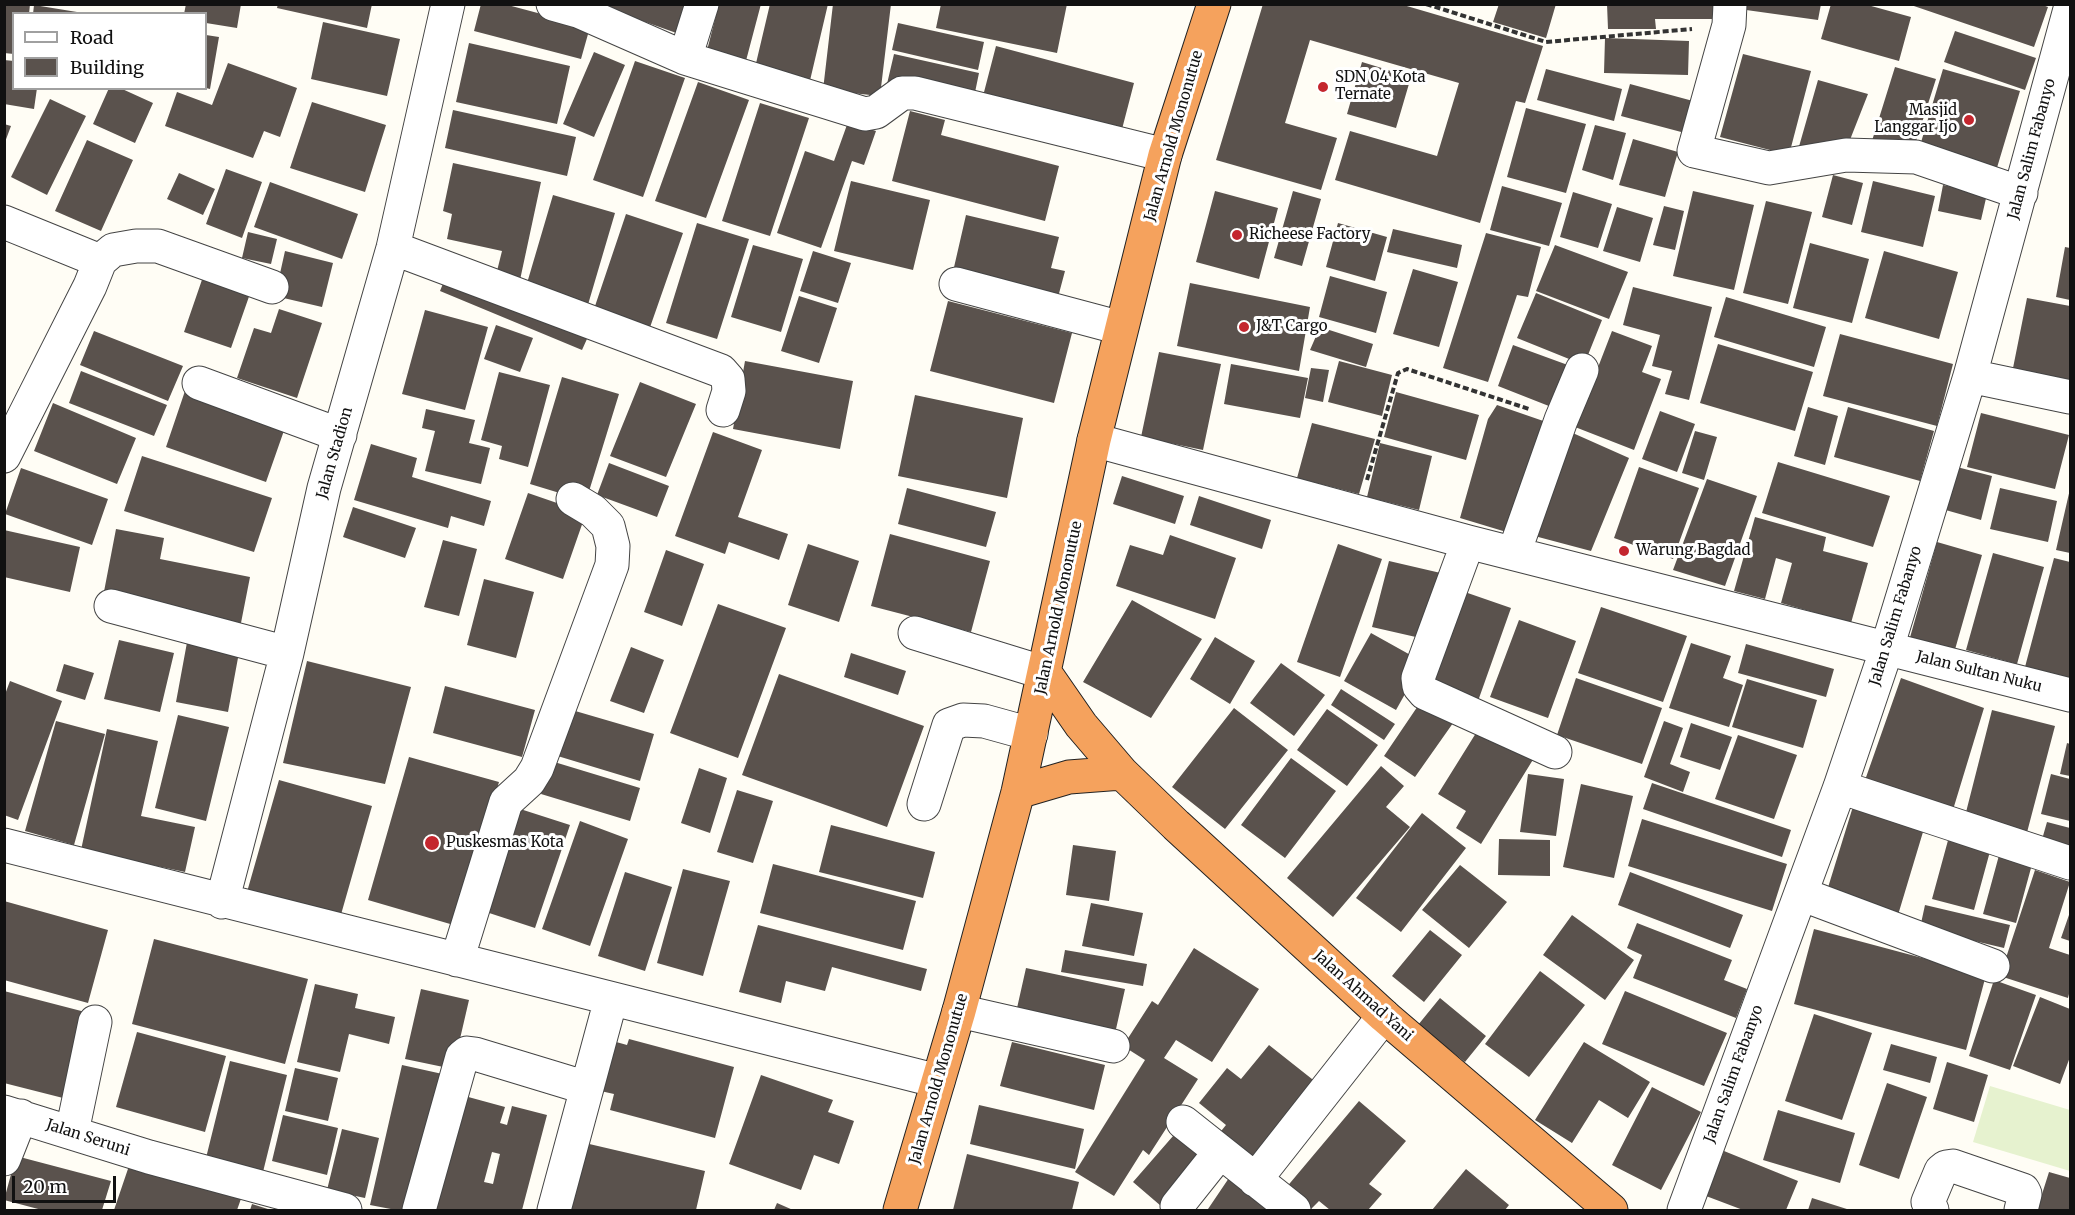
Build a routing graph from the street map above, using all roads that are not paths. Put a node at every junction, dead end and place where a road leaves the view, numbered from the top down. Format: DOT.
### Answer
graph roads {
  1 [pos="448,4"];
  2 [pos="553,4"];
  3 [pos="702,4"];
  4 [pos="1214,4"];
  5 [pos="2070,9"];
  6 [pos="1730,15"];
  7 [pos="685,58"];
  8 [pos="1166,155"];
  9 [pos="2021,193"];
  10 [pos="4,222"];
  11 [pos="393,248"];
  12 [pos="100,261"];
  13 [pos="956,284"];
  14 [pos="272,287"];
  15 [pos="1121,328"];
  16 [pos="1582,370"];
  17 [pos="1970,375"];
  18 [pos="199,383"];
  19 [pos="2070,397"];
  20 [pos="723,410"];
  21 [pos="340,435"];
  22 [pos="1094,440"];
  23 [pos="4,456"];
  24 [pos="573,499"];
  25 [pos="1468,542"];
  26 [pos="1514,553"];
  27 [pos="111,606"];
  28 [pos="915,633"];
  29 [pos="1887,648"];
  30 [pos="286,653"];
  31 [pos="1045,673"];
  32 [pos="2070,695"];
  33 [pos="1031,734"];
  34 [pos="1555,752"];
  35 [pos="1122,773"];
  36 [pos="1840,787"];
  37 [pos="1017,792"];
  38 [pos="924,804"];
  39 [pos="4,845"];
  40 [pos="2070,863"];
  41 [pos="1801,894"];
  42 [pos="222,902"];
  43 [pos="457,960"];
  44 [pos="1993,966"];
  45 [pos="611,999"];
  46 [pos="959,1011"];
  47 [pos="1384,1016"];
  48 [pos="95,1022"];
  49 [pos="1113,1046"];
  50 [pos="938,1081"];
  51 [pos="587,1088"];
  52 [pos="13,1114"];
  53 [pos="1183,1122"];
  54 [pos="72,1132"];
  55 [pos="1220,1152"];
  56 [pos="4,1159"];
  57 [pos="1256,1180"];
  58 [pos="1177,1206"];
  59 [pos="345,1210"];
  60 [pos="419,1210"];
  61 [pos="554,1210"];
  62 [pos="900,1210"];
  63 [pos="1294,1210"];
  64 [pos="1611,1210"];
  65 [pos="1684,1210"];
  66 [pos="1932,1210"];
  67 [pos="2021,1210"];
  1 -- 11 [label="street, Jalan Stadion"];
  2 -- 7 [label="street"];
  3 -- 7 [label="street"];
  4 -- 8 [label="highway, Jalan Arnold Mononutue"];
  5 -- 9 [label="street, Jalan Salim Fabanyo"];
  6 -- 9 [label="street"];
  7 -- 8 [label="street"];
  8 -- 15 [label="highway, Jalan Arnold Mononutue"];
  9 -- 17 [label="street, Jalan Salim Fabanyo"];
  10 -- 12 [label="street"];
  11 -- 20 [label="street"];
  11 -- 21 [label="street, Jalan Stadion"];
  12 -- 14 [label="street"];
  12 -- 23 [label="street"];
  13 -- 15 [label="street"];
  15 -- 22 [label="highway, Jalan Arnold Mononutue"];
  16 -- 26 [label="street"];
  17 -- 19 [label="street"];
  17 -- 29 [label="street, Jalan Salim Fabanyo"];
  18 -- 21 [label="street"];
  21 -- 30 [label="street, Jalan Stadion"];
  22 -- 25 [label="street, Jalan Sultan Nuku"];
  22 -- 31 [label="highway, Jalan Arnold Mononutue"];
  24 -- 43 [label="street"];
  25 -- 26 [label="street, Jalan Sultan Nuku"];
  25 -- 34 [label="street"];
  26 -- 29 [label="street, Jalan Sultan Nuku"];
  27 -- 30 [label="street"];
  28 -- 31 [label="street"];
  29 -- 32 [label="street, Jalan Sultan Nuku"];
  29 -- 36 [label="street, Jalan Salim Fabanyo"];
  30 -- 42 [label="street, Jalan Stadion"];
  31 -- 33 [label="highway, Jalan Arnold Mononutue"];
  31 -- 35 [label="highway, Jalan Ahmad Yani"];
  33 -- 37 [label="highway, Jalan Arnold Mononutue"];
  33 -- 38 [label="street"];
  35 -- 37 [label="highway"];
  35 -- 47 [label="highway, Jalan Ahmad Yani"];
  36 -- 40 [label="street"];
  36 -- 41 [label="street, Jalan Salim Fabanyo"];
  37 -- 46 [label="highway, Jalan Arnold Mononutue"];
  39 -- 42 [label="street"];
  41 -- 44 [label="street"];
  41 -- 65 [label="street, Jalan Salim Fabanyo"];
  42 -- 43 [label="street"];
  43 -- 45 [label="street"];
  45 -- 50 [label="street"];
  45 -- 51 [label="street"];
  46 -- 49 [label="street"];
  46 -- 50 [label="highway, Jalan Arnold Mononutue"];
  47 -- 57 [label="street"];
  47 -- 64 [label="highway, Jalan Ahmad Yani"];
  48 -- 54 [label="street"];
  50 -- 62 [label="highway, Jalan Arnold Mononutue"];
  51 -- 60 [label="street"];
  51 -- 61 [label="street"];
  52 -- 54 [label="street, Jalan Seruni"];
  52 -- 56 [label="street"];
  53 -- 55 [label="street"];
  54 -- 59 [label="street, Jalan Seruni"];
  55 -- 57 [label="street"];
  55 -- 58 [label="street"];
  57 -- 63 [label="street"];
  66 -- 67 [label="street"];
}
